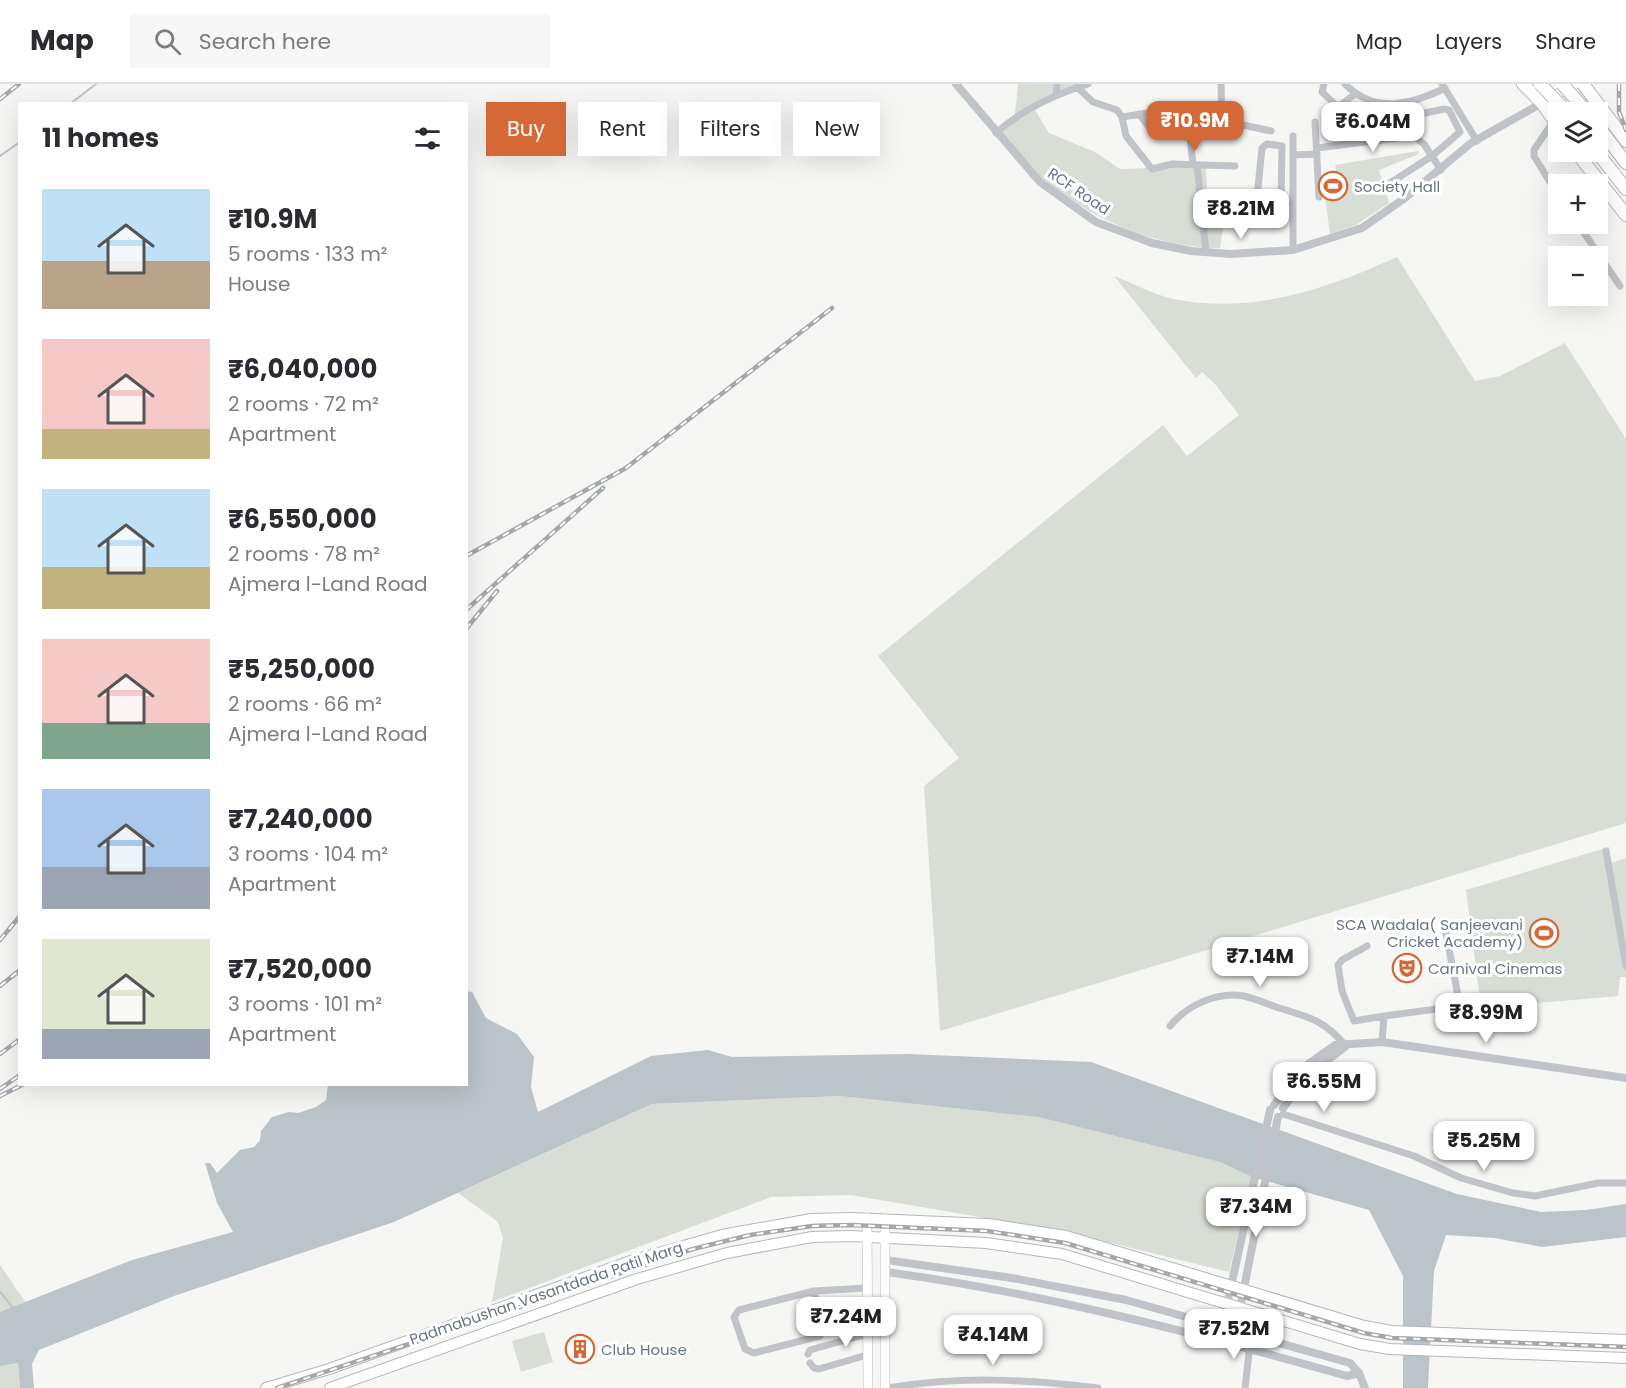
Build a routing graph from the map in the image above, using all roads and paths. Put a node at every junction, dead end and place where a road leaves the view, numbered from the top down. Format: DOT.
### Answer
graph roads {
  1 [pos="956,84"];
  2 [pos="1057,84"];
  3 [pos="1088,84"];
  4 [pos="1221,84"];
  5 [pos="1324,84"];
  6 [pos="1345,84"];
  7 [pos="1523,84"];
  8 [pos="1540,84"];
  9 [pos="1562,84"];
  10 [pos="1575,84"];
  11 [pos="1583,84"];
  12 [pos="1443,86"];
  13 [pos="1077,87"];
  14 [pos="1056,94"];
  15 [pos="1355,94"];
  16 [pos="1557,102"];
  17 [pos="1578,102"];
  18 [pos="1542,103"];
  19 [pos="1548,112"];
  20 [pos="1148,113"];
  21 [pos="1138,114"];
  22 [pos="1122,117"];
  23 [pos="1211,122"];
  24 [pos="1222,122"];
  25 [pos="1315,122"];
  26 [pos="1271,131"];
  27 [pos="996,133"];
  28 [pos="1548,133"];
  29 [pos="1293,136"];
  30 [pos="1413,136"];
  31 [pos="1608,139"];
  32 [pos="1478,141"];
  33 [pos="1626,141"];
  34 [pos="1317,151"];
  35 [pos="1293,155"];
  36 [pos="1432,156"];
  37 [pos="1584,162"];
  38 [pos="1605,162"];
  39 [pos="1626,163"];
  40 [pos="1195,165"];
  41 [pos="1235,166"];
  42 [pos="1441,170"];
  43 [pos="1548,179"];
  44 [pos="1387,185"];
  45 [pos="1626,189"];
  46 [pos="1318,197"];
  47 [pos="1281,201"];
  48 [pos="1293,203"];
  49 [pos="1626,215"];
  50 [pos="1585,234"];
  51 [pos="1293,250"];
  52 [pos="1206,252"];
  53 [pos="1620,286"];
  54 [pos="1606,851"];
  55 [pos="1444,923"];
  56 [pos="1367,946"];
  57 [pos="1626,966"];
  58 [pos="1384,1016"];
  59 [pos="1170,1026"];
  60 [pos="1382,1042"];
  61 [pos="1346,1046"];
  62 [pos="1626,1078"];
  63 [pos="1272,1107"];
  64 [pos="1281,1113"];
  65 [pos="1626,1183"];
  66 [pos="867,1218"];
  67 [pos="885,1219"];
  68 [pos="867,1237"];
  69 [pos="885,1238"];
  70 [pos="886,1260"];
  71 [pos="886,1272"];
  72 [pos="1000,1276"];
  73 [pos="1231,1286"];
  74 [pos="867,1288"];
  75 [pos="998,1288"];
  76 [pos="1244,1290"];
  77 [pos="814,1291"];
  78 [pos="1126,1300"];
  79 [pos="1227,1304"];
  80 [pos="1240,1308"];
  81 [pos="1122,1317"];
  82 [pos="867,1334"];
  83 [pos="1251,1336"];
  84 [pos="1626,1340"];
  85 [pos="1248,1348"];
  86 [pos="808,1354"];
  87 [pos="867,1355"];
  88 [pos="1626,1359"];
  89 [pos="810,1363"];
  90 [pos="1359,1373"];
  91 [pos="285,1385"];
  92 [pos="266,1388"];
  93 [pos="330,1388"];
  94 [pos="868,1388"];
  95 [pos="886,1388"];
  96 [pos="1098,1388"];
  97 [pos="1245,1388"];
  98 [pos="1365,1388"];
  1 -- 27 [label="street, RCF Road"];
  2 -- 14 [label="street"];
  3 -- 13 [label="street"];
  4 -- 24 [label="street"];
  5 -- 15 [label="street"];
  6 -- 15 [label="street"];
  7 -- 18 [label="highway"];
  8 -- 16 [label="highway, bridge"];
  9 -- 17 [label="highway, bridge"];
  10 -- 18 [label="main road"];
  11 -- 33 [label="highway"];
  12 -- 15 [label="street"];
  12 -- 32 [label="street"];
  13 -- 14 [label="street"];
  13 -- 22 [label="street"];
  14 -- 27 [label="street"];
  18 -- 19 [label="highway"];
  18 -- 32 [label="street, RCF Road"];
  20 -- 21 [label="street"];
  21 -- 22 [label="street"];
  21 -- 40 [label="street"];
  22 -- 40 [label="street"];
  23 -- 24 [label="street"];
  24 -- 26 [label="street"];
  25 -- 34 [label="street"];
  27 -- 52 [label="street, RCF Road"];
  28 -- 43 [label="street"];
  29 -- 35 [label="street"];
  30 -- 34 [label="street"];
  30 -- 36 [label="street"];
  30 -- 36 [label="street"];
  31 -- 39 [label="highway"];
  32 -- 42 [label="street, RCF Road"];
  34 -- 35 [label="street"];
  34 -- 46 [label="street"];
  35 -- 48 [label="street"];
  36 -- 42 [label="street"];
  36 -- 44 [label="street"];
  37 -- 49 [label="highway"];
  38 -- 45 [label="highway"];
  40 -- 41 [label="street"];
  40 -- 52 [label="street"];
  42 -- 51 [label="street, RCF Road"];
  47 -- 47 [label="street"];
  47 -- 48 [label="street"];
  48 -- 51 [label="street"];
  50 -- 53 [label="street"];
  51 -- 52 [label="street, RCF Road"];
  54 -- 57 [label="street"];
  55 -- 58 [label="street"];
  56 -- 58 [label="street"];
  58 -- 60 [label="street"];
  59 -- 61 [label="street"];
  60 -- 61 [label="street"];
  60 -- 62 [label="street"];
  61 -- 63 [label="street"];
  61 -- 64 [label="street"];
  63 -- 64 [label="street"];
  63 -- 73 [label="street"];
  64 -- 65 [label="street"];
  64 -- 76 [label="street"];
  66 -- 67 [label="main road, Padmabushan Vasantdada Patil Marg"];
  66 -- 68 [label="main road"];
  66 -- 91 [label="main road, Padmabushan Vasantdada Patil Marg"];
  67 -- 69 [label="main road"];
  67 -- 73 [label="main road, Padmabushan Vasantdada Patil Marg"];
  68 -- 69 [label="main road, Padmabushan Vasantdada Patil Marg"];
  68 -- 74 [label="main road"];
  68 -- 93 [label="main road, Padmabushan Vasantdada Patil Marg"];
  69 -- 70 [label="main road"];
  69 -- 79 [label="main road, Padmabushan Vasantdada Patil Marg"];
  70 -- 71 [label="main road"];
  70 -- 72 [label="street"];
  71 -- 75 [label="street"];
  71 -- 95 [label="main road"];
  72 -- 75 [label="street"];
  72 -- 78 [label="street"];
  73 -- 76 [label="main road, Padmabushan Vasantdada Patil Marg"];
  73 -- 79 [label="street"];
  74 -- 77 [label="street"];
  74 -- 82 [label="main road"];
  75 -- 81 [label="street"];
  76 -- 80 [label="street"];
  76 -- 84 [label="main road, Padmabushan Vasantdada Patil Marg"];
  77 -- 77 [label="street"];
  78 -- 81 [label="street"];
  78 -- 83 [label="street"];
  79 -- 80 [label="main road, Padmabushan Vasantdada Patil Marg"];
  80 -- 88 [label="main road, Padmabushan Vasantdada Patil Marg"];
  81 -- 85 [label="street"];
  82 -- 86 [label="street"];
  82 -- 87 [label="main road"];
  83 -- 85 [label="street"];
  83 -- 90 [label="street"];
  85 -- 90 [label="street"];
  85 -- 97 [label="street"];
  87 -- 89 [label="street"];
  87 -- 94 [label="main road"];
  90 -- 98 [label="street"];
  91 -- 92 [label="main road, Padmabushan Vasantdada Patil Marg"];
  95 -- 96 [label="street"];
}
